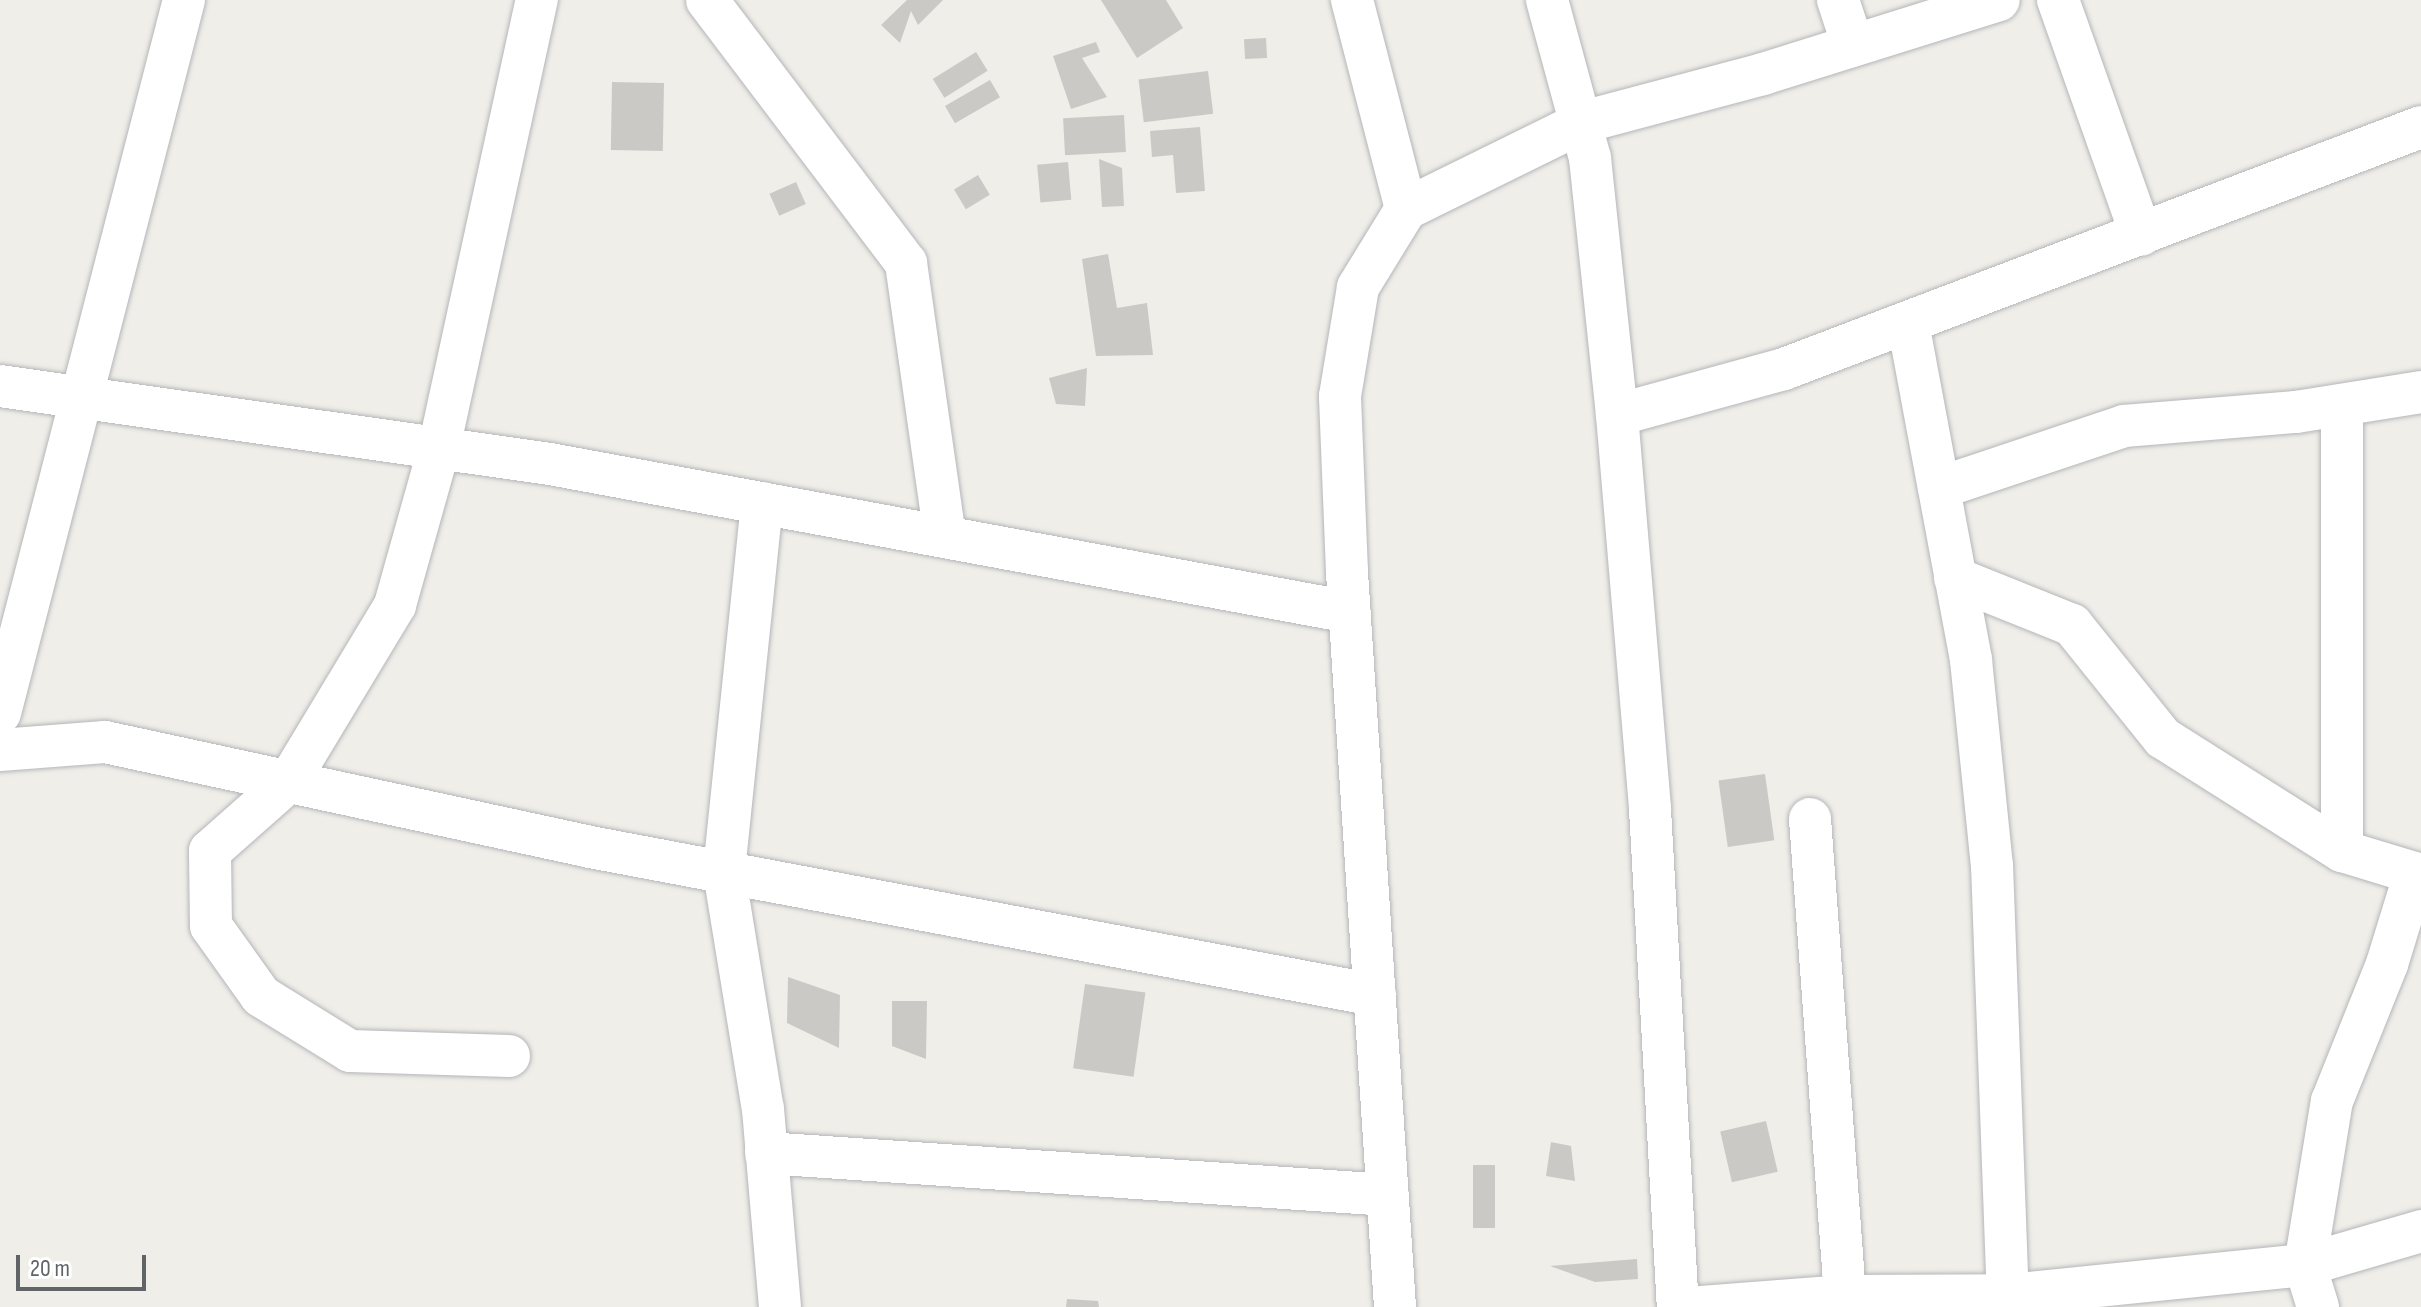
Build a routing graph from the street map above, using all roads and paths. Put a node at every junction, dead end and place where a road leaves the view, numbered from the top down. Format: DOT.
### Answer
graph roads {
  1 [pos="537,0"];
  2 [pos="707,0"];
  3 [pos="1352,0"];
  4 [pos="1547,0"];
  5 [pos="1838,0"];
  6 [pos="1999,0"];
  7 [pos="2058,0"];
  8 [pos="173,2"];
  9 [pos="1853,46"];
  10 [pos="1583,122"];
  11 [pos="2421,127"];
  12 [pos="1406,209"];
  13 [pos="2141,235"];
  14 [pos="1908,323"];
  15 [pos="0,386"];
  16 [pos="2421,392"];
  17 [pos="81,398"];
  18 [pos="2342,405"];
  19 [pos="1617,415"];
  20 [pos="439,448"];
  21 [pos="1939,488"];
  22 [pos="762,503"];
  23 [pos="945,536"];
  24 [pos="1955,578"];
  25 [pos="1349,612"];
  26 [pos="0,713"];
  27 [pos="0,750"];
  28 [pos="289,781"];
  29 [pos="1810,819"];
  30 [pos="2342,851"];
  31 [pos="724,872"];
  32 [pos="2418,874"];
  33 [pos="1375,995"];
  34 [pos="509,1056"];
  35 [pos="766,1153"];
  36 [pos="1388,1195"];
  37 [pos="2421,1231"];
  38 [pos="2305,1265"];
  39 [pos="1845,1296"];
  40 [pos="2009,1301"];
  41 [pos="780,1307"];
  42 [pos="1395,1307"];
  43 [pos="1678,1307"];
  44 [pos="1701,1307"];
  45 [pos="2318,1307"];
  1 -- 20 [label="street"];
  2 -- 23 [label="street"];
  3 -- 12 [label="street"];
  4 -- 10 [label="street"];
  5 -- 9 [label="street"];
  6 -- 9 [label="street"];
  7 -- 13 [label="street"];
  8 -- 17 [label="street"];
  9 -- 10 [label="street"];
  10 -- 12 [label="street"];
  10 -- 19 [label="street"];
  11 -- 13 [label="street"];
  12 -- 25 [label="street"];
  13 -- 14 [label="street"];
  14 -- 19 [label="street"];
  14 -- 21 [label="street"];
  15 -- 17 [label="street"];
  16 -- 18 [label="street"];
  17 -- 20 [label="street"];
  17 -- 26 [label="street"];
  18 -- 21 [label="street"];
  18 -- 30 [label="street"];
  19 -- 43 [label="street"];
  20 -- 22 [label="street"];
  20 -- 28 [label="street"];
  21 -- 24 [label="street"];
  22 -- 23 [label="street"];
  22 -- 31 [label="street"];
  23 -- 25 [label="street"];
  24 -- 30 [label="street"];
  24 -- 40 [label="street"];
  25 -- 33 [label="street"];
  27 -- 28 [label="street"];
  28 -- 31 [label="street"];
  28 -- 34 [label="street"];
  29 -- 39 [label="street"];
  30 -- 32 [label="street"];
  31 -- 33 [label="street"];
  31 -- 35 [label="street"];
  32 -- 38 [label="street"];
  33 -- 36 [label="street"];
  35 -- 36 [label="street"];
  35 -- 41 [label="street"];
  36 -- 42 [label="street"];
  37 -- 38 [label="street"];
  38 -- 40 [label="street"];
  38 -- 45 [label="street"];
  39 -- 40 [label="street"];
  39 -- 44 [label="street"];
}
